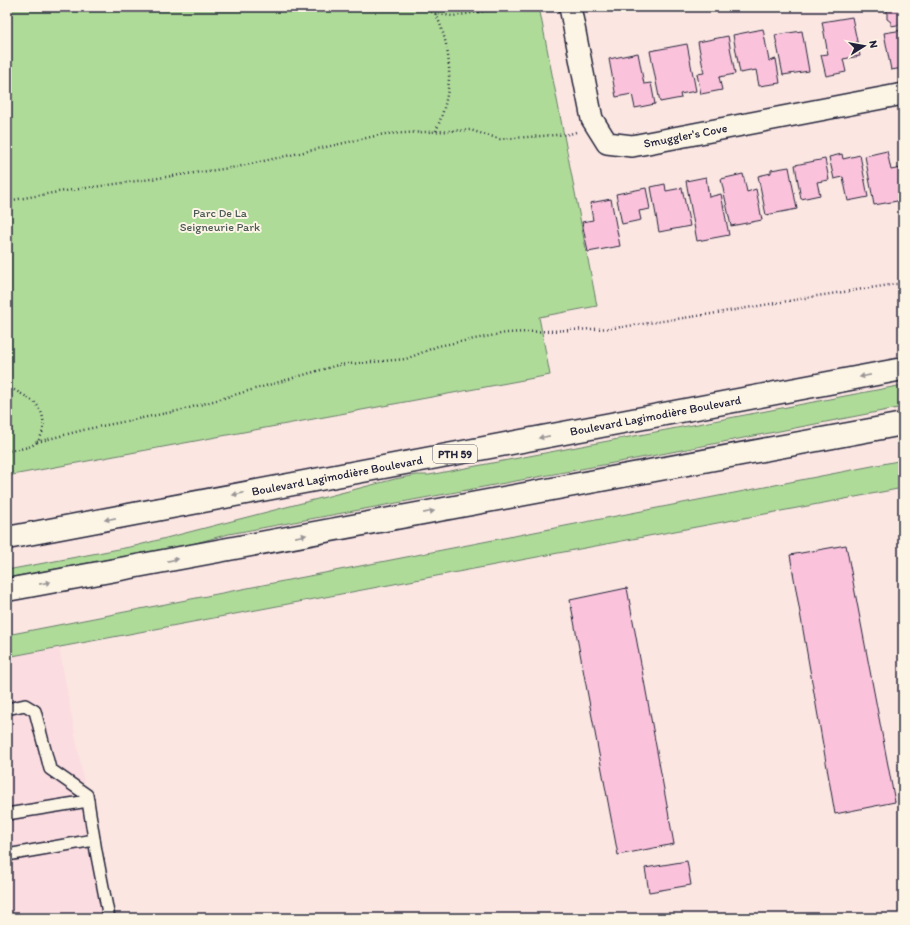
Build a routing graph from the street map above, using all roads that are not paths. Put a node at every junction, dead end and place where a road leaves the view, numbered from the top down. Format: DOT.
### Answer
graph roads {
  1 [pos="570,7"];
  2 [pos="903,94"];
  3 [pos="903,369"];
  4 [pos="903,424"];
  5 [pos="7,538"];
  6 [pos="7,590"];
  7 [pos="7,709"];
  8 [pos="88,801"];
  9 [pos="7,814"];
  10 [pos="94,840"];
  11 [pos="7,855"];
  12 [pos="109,918"];
  1 -- 2 [label="street, Smuggler's Cove"];
  3 -- 5 [label="main road, Boulevard Lagimodière Boulevard / PTH 59, one-way"];
  6 -- 4 [label="main road, one-way"];
  7 -- 8 [label="lane"];
  8 -- 9 [label="lane"];
  8 -- 10 [label="lane"];
  10 -- 11 [label="lane"];
  10 -- 12 [label="lane"];
}
